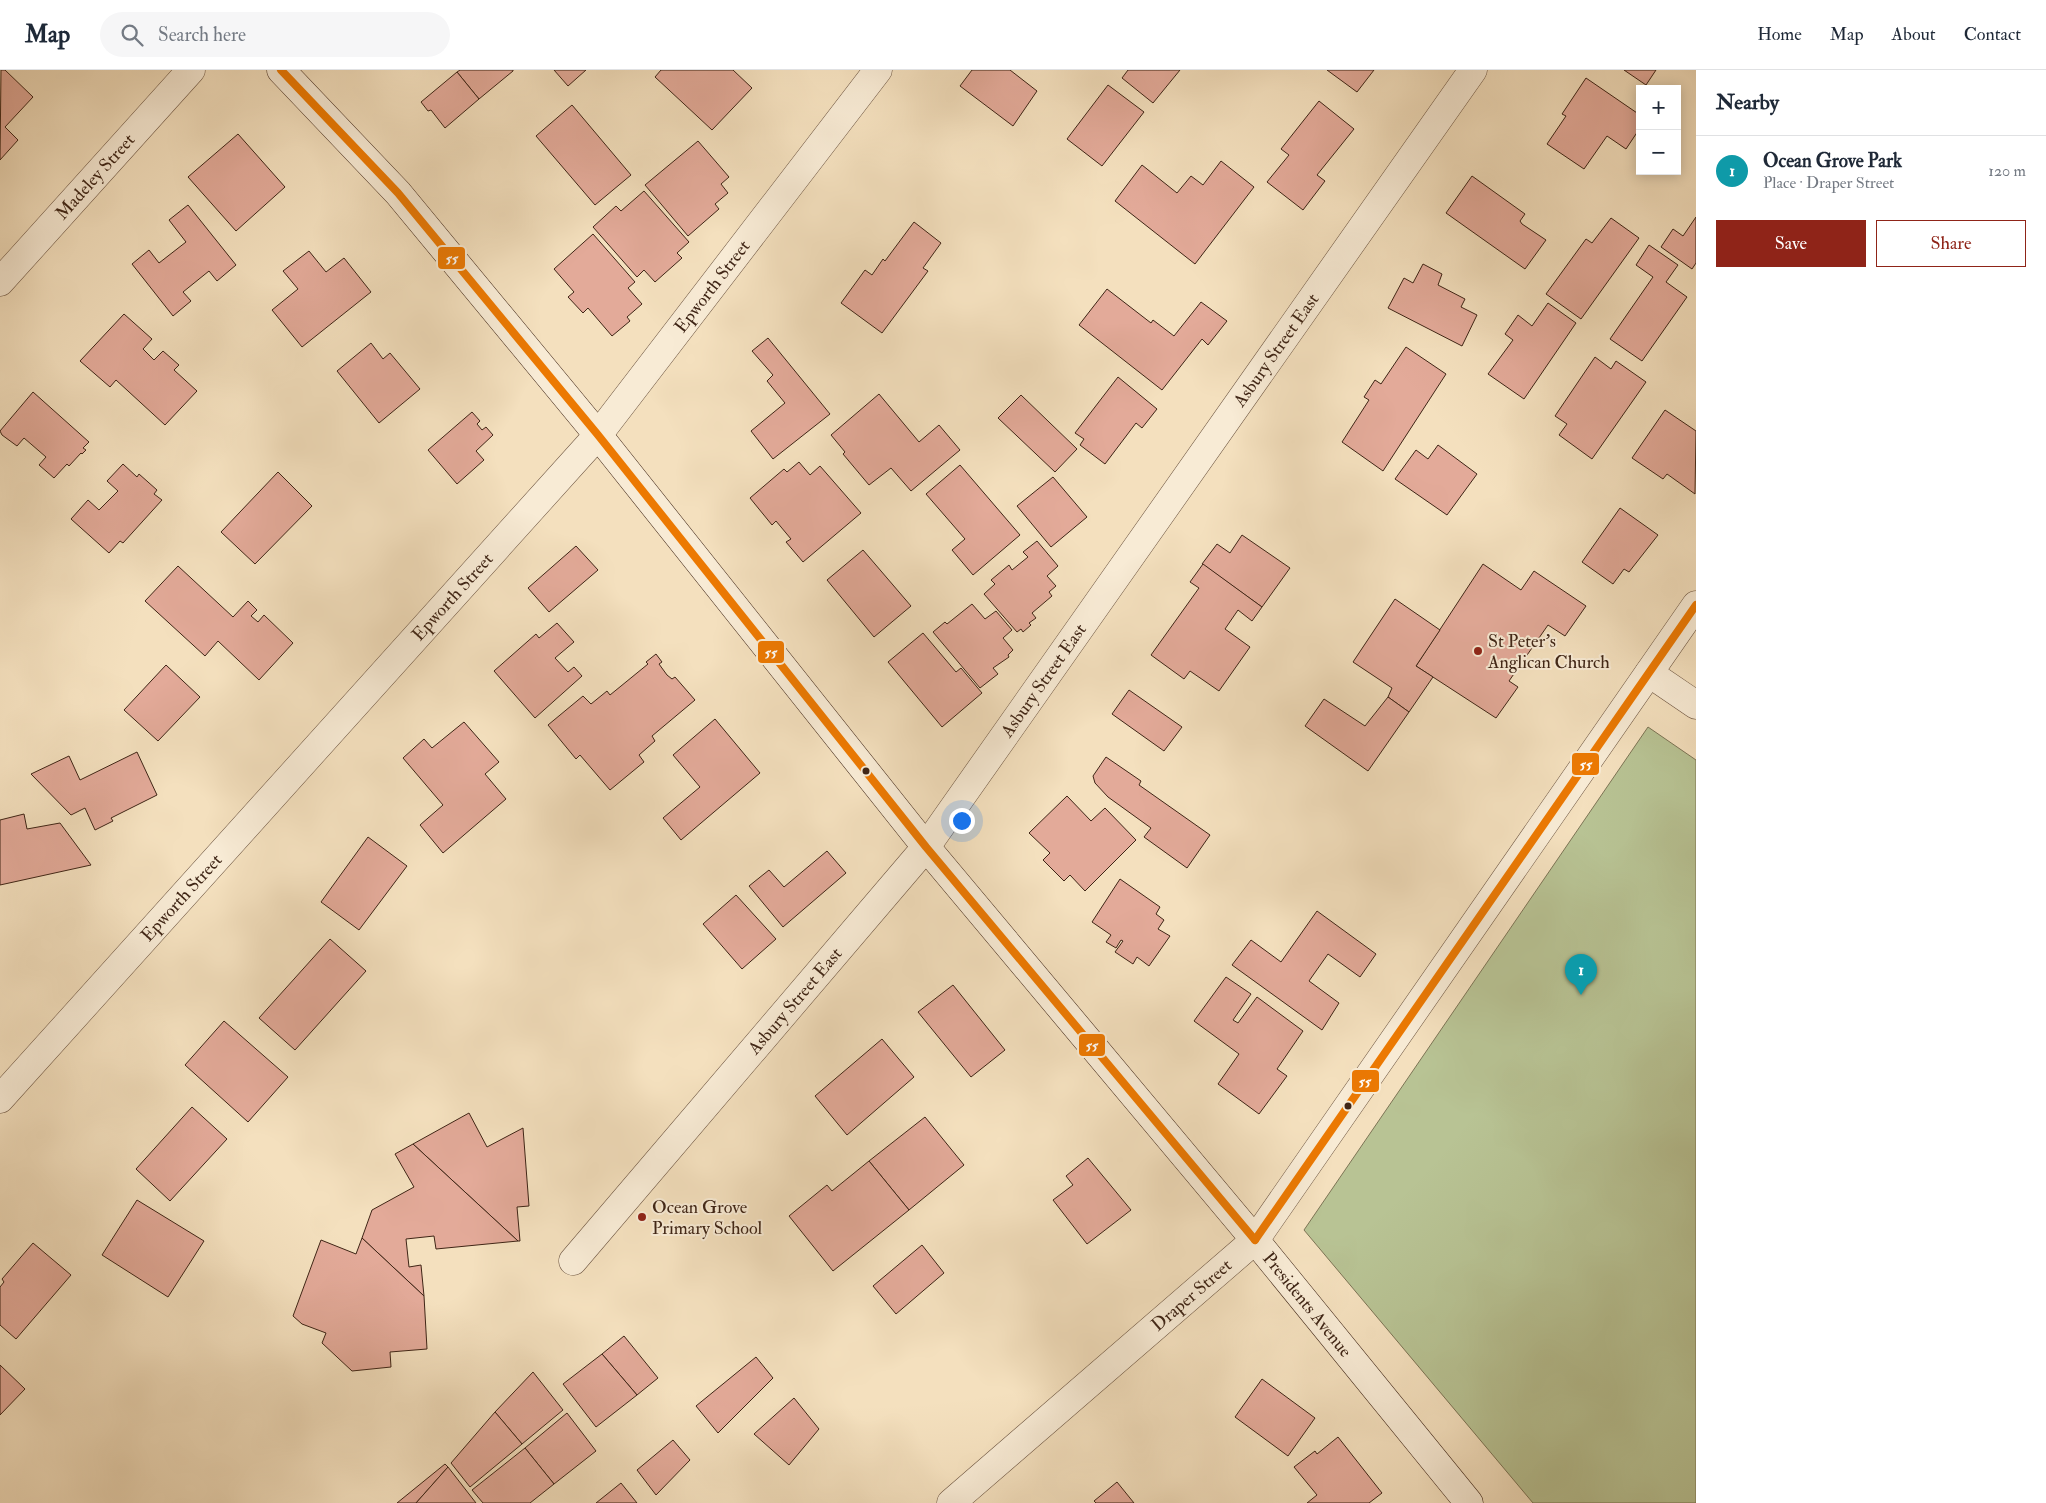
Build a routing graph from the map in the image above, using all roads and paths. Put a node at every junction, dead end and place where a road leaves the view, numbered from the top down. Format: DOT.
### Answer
graph roads {
  1 [pos="191,70"];
  2 [pos="281,70"];
  3 [pos="878,70"];
  4 [pos="1473,70"];
  5 [pos="0,282"];
  6 [pos="598,435"];
  7 [pos="1696,605"];
  8 [pos="1649,673"];
  9 [pos="1696,705"];
  10 [pos="926,847"];
  11 [pos="0,1099"];
  12 [pos="1255,1240"];
  13 [pos="573,1261"];
  14 [pos="951,1503"];
  15 [pos="1469,1503"];
  1 -- 5 [label="street, Madeley Street"];
  2 -- 6 [label="street, Presidents Avenue"];
  3 -- 6 [label="street, Epworth Street"];
  4 -- 10 [label="street, Asbury Street East"];
  6 -- 10 [label="street, Presidents Avenue"];
  6 -- 11 [label="street, Epworth Street"];
  7 -- 8 [label="street, Draper Street"];
  8 -- 9 [label="street"];
  8 -- 12 [label="street, Draper Street"];
  10 -- 12 [label="street, Presidents Avenue"];
  10 -- 13 [label="street, Asbury Street East"];
  12 -- 14 [label="street, Draper Street"];
  12 -- 15 [label="street, Presidents Avenue"];
}
